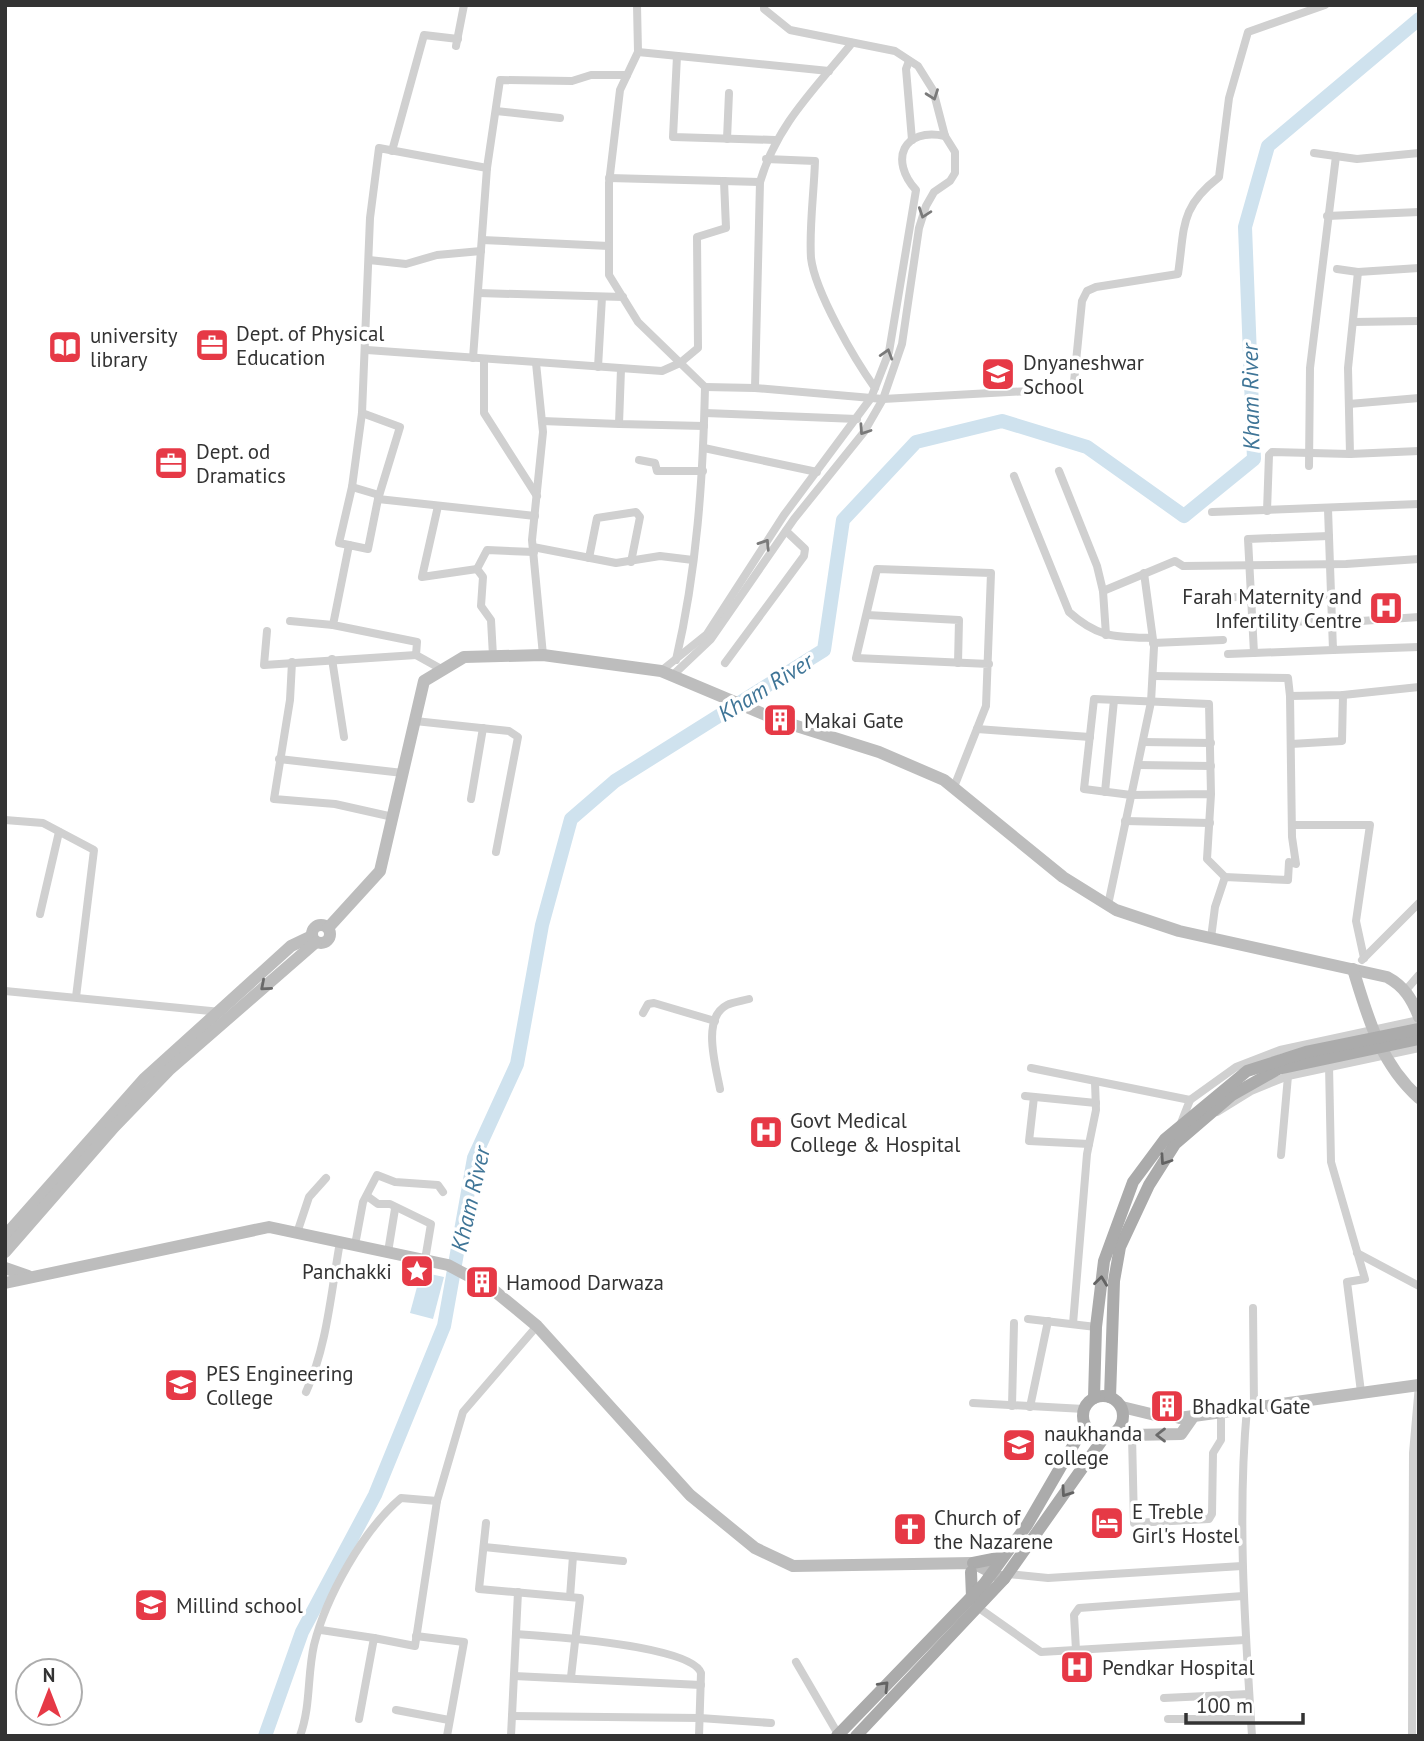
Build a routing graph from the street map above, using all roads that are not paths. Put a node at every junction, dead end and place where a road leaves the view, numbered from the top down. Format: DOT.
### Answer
graph roads {
  1 [pos="464,5"];
  2 [pos="637,5"];
  3 [pos="764,5"];
  4 [pos="1325,5"];
  5 [pos="852,43"];
  6 [pos="638,52"];
  7 [pos="677,56"];
  8 [pos="909,61"];
  9 [pos="829,71"];
  10 [pos="627,75"];
  11 [pos="729,93"];
  12 [pos="496,111"];
  13 [pos="560,118"];
  14 [pos="945,136"];
  15 [pos="727,139"];
  16 [pos="775,140"];
  17 [pos="912,140"];
  18 [pos="392,150"];
  19 [pos="1314,153"];
  20 [pos="1419,153"];
  21 [pos="1336,156"];
  22 [pos="766,159"];
  23 [pos="487,167"];
  24 [pos="609,178"];
  25 [pos="724,181"];
  26 [pos="760,182"];
  27 [pos="916,190"];
  28 [pos="934,192"];
  29 [pos="1419,212"];
  30 [pos="1327,216"];
  31 [pos="482,240"];
  32 [pos="609,246"];
  33 [pos="481,251"];
  34 [pos="369,260"];
  35 [pos="1419,268"];
  36 [pos="1337,269"];
  37 [pos="1358,272"];
  38 [pos="478,293"];
  39 [pos="602,297"];
  40 [pos="622,297"];
  41 [pos="1419,321"];
  42 [pos="1353,322"];
  43 [pos="367,350"];
  44 [pos="473,358"];
  45 [pos="484,359"];
  46 [pos="536,363"];
  47 [pos="680,363"];
  48 [pos="598,368"];
  49 [pos="621,369"];
  50 [pos="705,387"];
  51 [pos="755,388"];
  52 [pos="875,388"];
  53 [pos="871,398"];
  54 [pos="1419,398"];
  55 [pos="883,399"];
  56 [pos="1349,404"];
  57 [pos="362,413"];
  58 [pos="705,413"];
  59 [pos="857,419"];
  60 [pos="542,421"];
  61 [pos="619,424"];
  62 [pos="704,426"];
  63 [pos="704,448"];
  64 [pos="1419,451"];
  65 [pos="1309,453"];
  66 [pos="1350,454"];
  67 [pos="639,460"];
  68 [pos="1309,466"];
  69 [pos="703,471"];
  70 [pos="1059,471"];
  71 [pos="817,472"];
  72 [pos="1014,476"];
  73 [pos="352,487"];
  74 [pos="537,496"];
  75 [pos="378,497"];
  76 [pos="1419,504"];
  77 [pos="438,506"];
  78 [pos="1328,509"];
  79 [pos="1267,511"];
  80 [pos="1212,512"];
  81 [pos="535,516"];
  82 [pos="786,531"];
  83 [pos="1329,536"];
  84 [pos="349,545"];
  85 [pos="533,550"];
  86 [pos="589,558"];
  87 [pos="1419,559"];
  88 [pos="693,560"];
  89 [pos="631,562"];
  90 [pos="1330,564"];
  91 [pos="1249,565"];
  92 [pos="477,569"];
  93 [pos="1144,573"];
  94 [pos="1103,591"];
  95 [pos="1331,595"];
  96 [pos="1251,596"];
  97 [pos="1199,598"];
  98 [pos="867,615"];
  99 [pos="1419,617"];
  100 [pos="290,621"];
  101 [pos="1332,622"];
  102 [pos="1252,624"];
  103 [pos="333,625"];
  104 [pos="1228,625"];
  105 [pos="267,631"];
  106 [pos="1106,635"];
  107 [pos="1223,640"];
  108 [pos="1153,641"];
  109 [pos="1419,646"];
  110 [pos="1333,650"];
  111 [pos="1254,653"];
  112 [pos="1228,654"];
  113 [pos="416,655"];
  114 [pos="543,655"];
  115 [pos="493,656"];
  116 [pos="332,659"];
  117 [pos="676,660"];
  118 [pos="292,662"];
  119 [pos="724,663"];
  120 [pos="958,663"];
  121 [pos="989,664"];
  122 [pos="443,670"];
  123 [pos="667,674"];
  124 [pos="1153,676"];
  125 [pos="1419,687"];
  126 [pos="1343,695"];
  127 [pos="1290,696"];
  128 [pos="1114,700"];
  129 [pos="1151,702"];
  130 [pos="767,716"];
  131 [pos="415,721"];
  132 [pos="787,723"];
  133 [pos="482,728"];
  134 [pos="977,729"];
  135 [pos="344,737"];
  136 [pos="1090,737"];
  137 [pos="1143,743"];
  138 [pos="1212,743"];
  139 [pos="1291,744"];
  140 [pos="279,759"];
  141 [pos="1138,765"];
  142 [pos="1212,766"];
  143 [pos="403,773"];
  144 [pos="954,787"];
  145 [pos="1105,792"];
  146 [pos="1212,794"];
  147 [pos="1131,795"];
  148 [pos="471,799"];
  149 [pos="393,817"];
  150 [pos="5,820"];
  151 [pos="1125,821"];
  152 [pos="1210,822"];
  153 [pos="1292,825"];
  154 [pos="58,832"];
  155 [pos="496,852"];
  156 [pos="1224,877"];
  157 [pos="1419,903"];
  158 [pos="1108,905"];
  159 [pos="40,914"];
  160 [pos="1211,938"];
  161 [pos="1364,958"];
  162 [pos="1353,969"];
  163 [pos="1419,975"];
  164 [pos="5,991"];
  165 [pos="1405,991"];
  166 [pos="76,997"];
  167 [pos="749,999"];
  168 [pos="643,1013"];
  169 [pos="224,1014"];
  170 [pos="1419,1018"];
  171 [pos="715,1021"];
  172 [pos="1371,1028"];
  173 [pos="1419,1029"];
  174 [pos="1419,1039"];
  175 [pos="1419,1048"];
  176 [pos="1385,1056"];
  177 [pos="1329,1065"];
  178 [pos="1031,1068"];
  179 [pos="1288,1076"];
  180 [pos="1095,1082"];
  181 [pos="720,1089"];
  182 [pos="1419,1098"];
  183 [pos="1190,1100"];
  184 [pos="1096,1102"];
  185 [pos="1213,1108"];
  186 [pos="1181,1124"];
  187 [pos="1089,1144"];
  188 [pos="1281,1155"];
  189 [pos="326,1178"];
  190 [pos="443,1192"];
  191 [pos="367,1196"];
  192 [pos="395,1209"];
  193 [pos="297,1233"];
  194 [pos="5,1236"];
  195 [pos="340,1242"];
  196 [pos="355,1245"];
  197 [pos="5,1252"];
  198 [pos="388,1252"];
  199 [pos="1356,1253"];
  200 [pos="425,1260"];
  201 [pos="5,1268"];
  202 [pos="29,1276"];
  203 [pos="5,1283"];
  204 [pos="1419,1286"];
  205 [pos="1253,1308"];
  206 [pos="1028,1319"];
  207 [pos="1048,1321"];
  208 [pos="1014,1323"];
  209 [pos="1073,1324"];
  210 [pos="537,1326"];
  211 [pos="1096,1327"];
  212 [pos="1419,1385"];
  213 [pos="306,1392"];
  214 [pos="1361,1392"];
  215 [pos="1110,1397"];
  216 [pos="1094,1398"];
  217 [pos="973,1403"];
  218 [pos="1012,1406"];
  219 [pos="1122,1407"];
  220 [pos="1251,1407"];
  221 [pos="1030,1408"];
  222 [pos="1084,1409"];
  223 [pos="1221,1411"];
  224 [pos="1195,1414"];
  225 [pos="1085,1425"];
  226 [pos="1119,1430"];
  227 [pos="1132,1435"];
  228 [pos="1105,1436"];
  229 [pos="437,1501"];
  230 [pos="486,1523"];
  231 [pos="484,1547"];
  232 [pos="573,1556"];
  233 [pos="1003,1557"];
  234 [pos="623,1561"];
  235 [pos="1242,1566"];
  236 [pos="972,1567"];
  237 [pos="1002,1575"];
  238 [pos="989,1588"];
  239 [pos="518,1592"];
  240 [pos="1243,1596"];
  241 [pos="570,1597"];
  242 [pos="973,1602"];
  243 [pos="321,1630"];
  244 [pos="516,1634"];
  245 [pos="416,1636"];
  246 [pos="374,1638"];
  247 [pos="575,1638"];
  248 [pos="1245,1640"];
  249 [pos="1076,1650"];
  250 [pos="796,1662"];
  251 [pos="1416,1662"];
  252 [pos="514,1676"];
  253 [pos="571,1677"];
  254 [pos="701,1685"];
  255 [pos="1249,1694"];
  256 [pos="1164,1698"];
  257 [pos="396,1710"];
  258 [pos="512,1716"];
  259 [pos="700,1718"];
  260 [pos="359,1719"];
  261 [pos="1168,1719"];
  262 [pos="1251,1719"];
  263 [pos="449,1720"];
  264 [pos="1415,1720"];
  265 [pos="771,1723"];
  266 [pos="838,1735"];
  267 [pos="300,1736"];
  268 [pos="447,1736"];
  269 [pos="511,1736"];
  270 [pos="699,1736"];
  271 [pos="856,1736"];
  272 [pos="1252,1736"];
  273 [pos="1412,1736"];
  1 -- 18 [label="street"];
  2 -- 6 [label="street"];
  3 -- 5 [label="street"];
  4 -- 55 [label="street"];
  5 -- 8 [label="street"];
  5 -- 9 [label="street"];
  6 -- 7 [label="street"];
  6 -- 10 [label="street"];
  7 -- 9 [label="street"];
  7 -- 15 [label="street"];
  8 -- 14 [label="street, one-way"];
  8 -- 17 [label="street"];
  9 -- 16 [label="street"];
  10 -- 12 [label="street"];
  10 -- 24 [label="street"];
  11 -- 15 [label="street"];
  12 -- 13 [label="street"];
  12 -- 23 [label="street"];
  14 -- 17 [label="street"];
  14 -- 28 [label="street"];
  15 -- 16 [label="street"];
  16 -- 22 [label="street"];
  17 -- 27 [label="street"];
  18 -- 23 [label="street"];
  18 -- 34 [label="street"];
  19 -- 21 [label="street"];
  20 -- 21 [label="street"];
  21 -- 30 [label="street"];
  22 -- 26 [label="street"];
  22 -- 52 [label="street"];
  23 -- 31 [label="street"];
  24 -- 25 [label="street"];
  24 -- 32 [label="street"];
  25 -- 26 [label="street"];
  25 -- 47 [label="street"];
  26 -- 51 [label="street"];
  27 -- 28 [label="street"];
  52 -- 27 [label="street, one-way"];
  28 -- 55 [label="street, one-way"];
  29 -- 30 [label="street"];
  30 -- 65 [label="street"];
  31 -- 32 [label="street"];
  31 -- 33 [label="street"];
  32 -- 40 [label="street"];
  33 -- 34 [label="street"];
  33 -- 38 [label="street"];
  34 -- 43 [label="street"];
  35 -- 37 [label="street"];
  36 -- 37 [label="street"];
  37 -- 42 [label="street"];
  38 -- 39 [label="street"];
  38 -- 44 [label="street"];
  39 -- 40 [label="street"];
  39 -- 48 [label="street"];
  40 -- 47 [label="street"];
  41 -- 42 [label="street"];
  42 -- 56 [label="street"];
  43 -- 44 [label="street"];
  43 -- 57 [label="street"];
  44 -- 45 [label="street"];
  45 -- 46 [label="street"];
  45 -- 74 [label="street"];
  46 -- 48 [label="street"];
  46 -- 60 [label="street"];
  47 -- 49 [label="street"];
  47 -- 50 [label="street"];
  48 -- 49 [label="street"];
  49 -- 61 [label="street"];
  50 -- 51 [label="street"];
  50 -- 58 [label="street"];
  51 -- 53 [label="street"];
  52 -- 53 [label="street"];
  53 -- 55 [label="street"];
  53 -- 59 [label="street"];
  54 -- 56 [label="street"];
  55 -- 82 [label="street, one-way"];
  56 -- 66 [label="street"];
  57 -- 73 [label="street"];
  57 -- 75 [label="street"];
  58 -- 59 [label="street"];
  58 -- 62 [label="street"];
  59 -- 71 [label="street"];
  60 -- 61 [label="street"];
  60 -- 74 [label="street"];
  61 -- 62 [label="street"];
  62 -- 63 [label="street"];
  63 -- 69 [label="street"];
  63 -- 71 [label="street"];
  64 -- 66 [label="street"];
  65 -- 66 [label="street"];
  65 -- 68 [label="street"];
  65 -- 79 [label="street"];
  67 -- 69 [label="street"];
  69 -- 88 [label="street"];
  70 -- 94 [label="street"];
  117 -- 71 [label="street, one-way"];
  72 -- 106 [label="street"];
  73 -- 75 [label="street"];
  73 -- 84 [label="street"];
  74 -- 81 [label="street"];
  75 -- 77 [label="street"];
  75 -- 84 [label="street"];
  76 -- 78 [label="street"];
  77 -- 81 [label="street"];
  77 -- 92 [label="street"];
  78 -- 79 [label="street"];
  78 -- 83 [label="street"];
  79 -- 80 [label="street"];
  81 -- 85 [label="street"];
  82 -- 119 [label="street"];
  82 -- 123 [label="street"];
  83 -- 90 [label="street"];
  83 -- 91 [label="street"];
  84 -- 103 [label="street"];
  85 -- 86 [label="street"];
  85 -- 92 [label="street"];
  85 -- 114 [label="street"];
  86 -- 89 [label="street"];
  86 -- 89 [label="street"];
  87 -- 90 [label="street"];
  88 -- 89 [label="street"];
  88 -- 117 [label="street"];
  90 -- 91 [label="street"];
  90 -- 95 [label="street"];
  91 -- 93 [label="street"];
  91 -- 96 [label="street"];
  92 -- 115 [label="street"];
  93 -- 94 [label="street"];
  93 -- 108 [label="street"];
  94 -- 106 [label="street"];
  95 -- 96 [label="street"];
  95 -- 101 [label="street"];
  96 -- 97 [label="street"];
  96 -- 102 [label="street"];
  98 -- 120 [label="street"];
  98 -- 120 [label="street"];
  98 -- 121 [label="street"];
  99 -- 101 [label="street"];
  100 -- 103 [label="street"];
  101 -- 102 [label="street"];
  101 -- 110 [label="street"];
  102 -- 104 [label="street"];
  102 -- 111 [label="street"];
  103 -- 113 [label="street"];
  105 -- 118 [label="street"];
  106 -- 108 [label="street"];
  107 -- 108 [label="street"];
  108 -- 124 [label="street"];
  109 -- 110 [label="street"];
  110 -- 111 [label="street"];
  111 -- 112 [label="street"];
  113 -- 116 [label="street"];
  113 -- 122 [label="street"];
  114 -- 115 [label="street"];
  114 -- 123 [label="street"];
  115 -- 122 [label="street"];
  116 -- 118 [label="street"];
  116 -- 135 [label="street"];
  117 -- 123 [label="street"];
  118 -- 140 [label="street"];
  120 -- 121 [label="street"];
  121 -- 134 [label="street"];
  122 -- 131 [label="street"];
  123 -- 130 [label="street"];
  124 -- 127 [label="street"];
  124 -- 129 [label="street"];
  125 -- 126 [label="street"];
  126 -- 127 [label="street"];
  126 -- 139 [label="street"];
  127 -- 139 [label="street"];
  128 -- 129 [label="street"];
  128 -- 136 [label="street"];
  128 -- 145 [label="street"];
  129 -- 137 [label="street"];
  129 -- 138 [label="street"];
  131 -- 133 [label="street"];
  131 -- 143 [label="street"];
  132 -- 144 [label="street"];
  133 -- 148 [label="street"];
  133 -- 155 [label="street"];
  134 -- 136 [label="street"];
  134 -- 144 [label="street"];
  136 -- 145 [label="street"];
  137 -- 138 [label="street"];
  137 -- 141 [label="street"];
  138 -- 142 [label="street"];
  139 -- 153 [label="street"];
  140 -- 143 [label="street"];
  140 -- 149 [label="street"];
  141 -- 142 [label="street"];
  141 -- 147 [label="street"];
  142 -- 146 [label="street"];
  143 -- 149 [label="street"];
  144 -- 158 [label="street"];
  145 -- 147 [label="street"];
  146 -- 147 [label="street"];
  146 -- 152 [label="street"];
  147 -- 151 [label="street"];
  149 -- 169 [label="street"];
  150 -- 154 [label="street"];
  151 -- 152 [label="street"];
  151 -- 158 [label="street"];
  152 -- 156 [label="street"];
  153 -- 156 [label="street"];
  153 -- 161 [label="street"];
  154 -- 159 [label="street"];
  154 -- 166 [label="street"];
  156 -- 160 [label="street"];
  157 -- 161 [label="street"];
  158 -- 160 [label="street"];
  160 -- 162 [label="street"];
  161 -- 162 [label="street"];
  162 -- 165 [label="street"];
  162 -- 172 [label="street"];
  163 -- 165 [label="street"];
  164 -- 166 [label="street"];
  165 -- 170 [label="street"];
  166 -- 169 [label="street"];
  167 -- 171 [label="street"];
  168 -- 171 [label="street"];
  169 -- 194 [label="street"];
  169 -- 197 [label="street"];
  170 -- 172 [label="street"];
  171 -- 181 [label="street"];
  172 -- 176 [label="street"];
  172 -- 183 [label="street"];
  173 -- 185 [label="main road"];
  174 -- 185 [label="main road"];
  175 -- 176 [label="street"];
  176 -- 177 [label="street"];
  176 -- 182 [label="street"];
  177 -- 179 [label="street"];
  177 -- 199 [label="street"];
  178 -- 180 [label="street"];
  179 -- 185 [label="street"];
  179 -- 188 [label="street"];
  180 -- 183 [label="street"];
  180 -- 184 [label="street"];
  183 -- 186 [label="street"];
  184 -- 187 [label="street"];
  184 -- 187 [label="street"];
  185 -- 186 [label="main road"];
  185 -- 215 [label="main road, one-way"];
  211 -- 186 [label="main road, one-way"];
  187 -- 209 [label="street"];
  189 -- 193 [label="street"];
  190 -- 191 [label="street"];
  191 -- 192 [label="street"];
  191 -- 196 [label="street"];
  192 -- 198 [label="street"];
  192 -- 200 [label="street"];
  193 -- 195 [label="street"];
  193 -- 202 [label="street"];
  195 -- 196 [label="street"];
  195 -- 213 [label="street"];
  196 -- 198 [label="street"];
  198 -- 200 [label="street"];
  199 -- 204 [label="street"];
  199 -- 214 [label="street"];
  200 -- 210 [label="street"];
  201 -- 202 [label="street"];
  202 -- 203 [label="street"];
  205 -- 220 [label="street"];
  206 -- 207 [label="street"];
  207 -- 209 [label="street"];
  207 -- 221 [label="street"];
  208 -- 218 [label="street"];
  209 -- 211 [label="street"];
  210 -- 229 [label="street"];
  210 -- 236 [label="street"];
  211 -- 216 [label="main road"];
  212 -- 214 [label="street"];
  212 -- 251 [label="street"];
  214 -- 220 [label="street"];
  215 -- 216 [label="main road"];
  215 -- 219 [label="main road"];
  216 -- 222 [label="main road"];
  217 -- 218 [label="street"];
  218 -- 221 [label="street"];
  219 -- 224 [label="street"];
  219 -- 226 [label="main road"];
  220 -- 223 [label="street"];
  220 -- 235 [label="street"];
  221 -- 222 [label="street"];
  222 -- 225 [label="main road"];
  223 -- 224 [label="street"];
  223 -- 227 [label="street"];
  224 -- 227 [label="street, one-way"];
  225 -- 228 [label="main road"];
  225 -- 233 [label="main road"];
  226 -- 227 [label="street"];
  226 -- 228 [label="main road"];
  228 -- 237 [label="main road, one-way"];
  229 -- 243 [label="street"];
  229 -- 245 [label="street"];
  230 -- 231 [label="street"];
  231 -- 232 [label="street"];
  231 -- 239 [label="street"];
  232 -- 234 [label="street"];
  232 -- 241 [label="street"];
  233 -- 236 [label="main road"];
  233 -- 237 [label="main road"];
  235 -- 237 [label="street"];
  235 -- 240 [label="street"];
  236 -- 237 [label="street"];
  236 -- 238 [label="street"];
  236 -- 242 [label="main road"];
  237 -- 238 [label="main road"];
  238 -- 242 [label="main road"];
  239 -- 241 [label="street"];
  239 -- 244 [label="street"];
  240 -- 248 [label="street"];
  240 -- 249 [label="street"];
  241 -- 247 [label="street"];
  242 -- 249 [label="street"];
  266 -- 242 [label="main road, one-way"];
  242 -- 271 [label="main road"];
  243 -- 246 [label="street"];
  243 -- 267 [label="street"];
  244 -- 247 [label="street"];
  244 -- 252 [label="street"];
  245 -- 246 [label="street"];
  245 -- 263 [label="street"];
  246 -- 260 [label="street"];
  247 -- 253 [label="street"];
  247 -- 254 [label="street"];
  248 -- 249 [label="street"];
  248 -- 255 [label="street"];
  250 -- 266 [label="street"];
  251 -- 264 [label="street"];
  252 -- 253 [label="street"];
  252 -- 258 [label="street"];
  253 -- 254 [label="street"];
  254 -- 259 [label="street"];
  255 -- 256 [label="street"];
  255 -- 262 [label="street"];
  257 -- 263 [label="street"];
  258 -- 259 [label="street"];
  258 -- 269 [label="street"];
  259 -- 265 [label="street"];
  259 -- 270 [label="street"];
  261 -- 262 [label="street"];
  262 -- 272 [label="street"];
  263 -- 268 [label="street"];
  264 -- 273 [label="street"];
}
